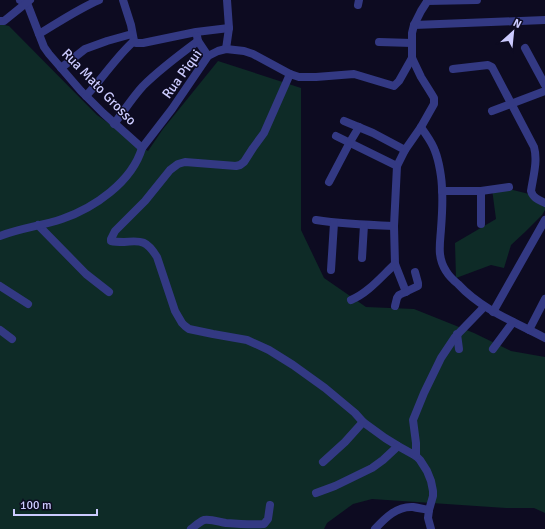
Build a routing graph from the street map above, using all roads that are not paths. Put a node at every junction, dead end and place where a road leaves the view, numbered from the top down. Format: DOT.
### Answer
graph roads {
  1 [pos="99,0"];
  2 [pos="123,0"];
  3 [pos="227,0"];
  4 [pos="427,0"];
  5 [pos="476,0"];
  6 [pos="26,1"];
  7 [pos="545,20"];
  8 [pos="0,21"];
  9 [pos="414,25"];
  10 [pos="229,28"];
  11 [pos="196,32"];
  12 [pos="39,34"];
  13 [pos="133,37"];
  14 [pos="198,41"];
  15 [pos="379,42"];
  16 [pos="412,43"];
  17 [pos="525,48"];
  18 [pos="226,49"];
  19 [pos="208,56"];
  20 [pos="412,58"];
  21 [pos="61,68"];
  22 [pos="453,69"];
  23 [pos="290,74"];
  24 [pos="545,85"];
  25 [pos="545,91"];
  26 [pos="86,96"];
  27 [pos="511,104"];
  28 [pos="492,111"];
  29 [pos="344,121"];
  30 [pos="114,124"];
  31 [pos="359,127"];
  32 [pos="421,127"];
  33 [pos="336,136"];
  34 [pos="350,142"];
  35 [pos="142,148"];
  36 [pos="405,150"];
  37 [pos="397,166"];
  38 [pos="329,182"];
  39 [pos="509,187"];
  40 [pos="442,191"];
  41 [pos="481,191"];
  42 [pos="545,203"];
  43 [pos="316,220"];
  44 [pos="545,220"];
  45 [pos="334,223"];
  46 [pos="481,224"];
  47 [pos="38,225"];
  48 [pos="364,225"];
  49 [pos="394,226"];
  50 [pos="0,236"];
  51 [pos="362,258"];
  52 [pos="395,264"];
  53 [pos="331,270"];
  54 [pos="415,272"];
  55 [pos="0,286"];
  56 [pos="109,292"];
  57 [pos="406,292"];
  58 [pos="545,299"];
  59 [pos="351,300"];
  60 [pos="28,304"];
  61 [pos="395,306"];
  62 [pos="484,307"];
  63 [pos="493,312"];
  64 [pos="514,322"];
  65 [pos="0,330"];
  66 [pos="529,330"];
  67 [pos="457,334"];
  68 [pos="545,338"];
  69 [pos="12,339"];
  70 [pos="459,349"];
  71 [pos="493,349"];
  72 [pos="363,422"];
  73 [pos="398,446"];
  74 [pos="416,456"];
  75 [pos="323,462"];
  76 [pos="316,493"];
  77 [pos="270,505"];
  78 [pos="429,510"];
  79 [pos="191,529"];
  80 [pos="376,529"];
  81 [pos="431,529"];
  1 -- 12 [label="street"];
  2 -- 13 [label="street"];
  3 -- 10 [label="street"];
  4 -- 5 [label="street"];
  4 -- 9 [label="street"];
  6 -- 8 [label="street"];
  6 -- 12 [label="street, Rua Mato Grosso"];
  7 -- 9 [label="street"];
  9 -- 16 [label="street"];
  10 -- 11 [label="street"];
  10 -- 18 [label="street"];
  11 -- 13 [label="street"];
  11 -- 14 [label="street"];
  12 -- 21 [label="street, Rua Mato Grosso"];
  13 -- 21 [label="street"];
  13 -- 26 [label="street"];
  14 -- 19 [label="street"];
  14 -- 30 [label="street"];
  15 -- 16 [label="street"];
  16 -- 20 [label="street"];
  17 -- 24 [label="street"];
  18 -- 19 [label="street, Rua Piqui"];
  18 -- 23 [label="street"];
  19 -- 35 [label="street, Rua Piqui"];
  20 -- 23 [label="street"];
  20 -- 32 [label="street"];
  21 -- 26 [label="street, Rua Mato Grosso"];
  22 -- 27 [label="street"];
  23 -- 72 [label="street"];
  25 -- 27 [label="street"];
  26 -- 30 [label="street, Rua Mato Grosso"];
  27 -- 28 [label="street"];
  27 -- 42 [label="street"];
  29 -- 31 [label="street"];
  30 -- 35 [label="street, Rua Mato Grosso"];
  31 -- 34 [label="street"];
  31 -- 36 [label="street"];
  32 -- 36 [label="street"];
  32 -- 40 [label="street"];
  33 -- 34 [label="street"];
  34 -- 37 [label="street"];
  34 -- 38 [label="street"];
  35 -- 47 [label="street, Rua Piqui"];
  36 -- 37 [label="street"];
  37 -- 49 [label="street"];
  39 -- 41 [label="street"];
  40 -- 41 [label="street"];
  40 -- 62 [label="street"];
  41 -- 46 [label="street"];
  43 -- 45 [label="street"];
  44 -- 63 [label="street"];
  45 -- 48 [label="street"];
  45 -- 53 [label="street"];
  47 -- 50 [label="street, Rua Piqui"];
  47 -- 56 [label="street"];
  48 -- 49 [label="street"];
  48 -- 51 [label="street"];
  49 -- 52 [label="street"];
  52 -- 57 [label="street"];
  52 -- 59 [label="street"];
  54 -- 57 [label="street"];
  55 -- 60 [label="street"];
  57 -- 61 [label="street"];
  58 -- 66 [label="street"];
  62 -- 63 [label="street"];
  62 -- 67 [label="street"];
  63 -- 64 [label="street"];
  64 -- 66 [label="street"];
  64 -- 71 [label="street"];
  65 -- 69 [label="street"];
  66 -- 68 [label="street"];
  67 -- 70 [label="street"];
  67 -- 74 [label="street"];
  72 -- 73 [label="street"];
  72 -- 75 [label="street"];
  73 -- 74 [label="street"];
  73 -- 76 [label="street"];
  74 -- 78 [label="street"];
  77 -- 79 [label="street"];
  78 -- 80 [label="street"];
  78 -- 81 [label="street"];
}
